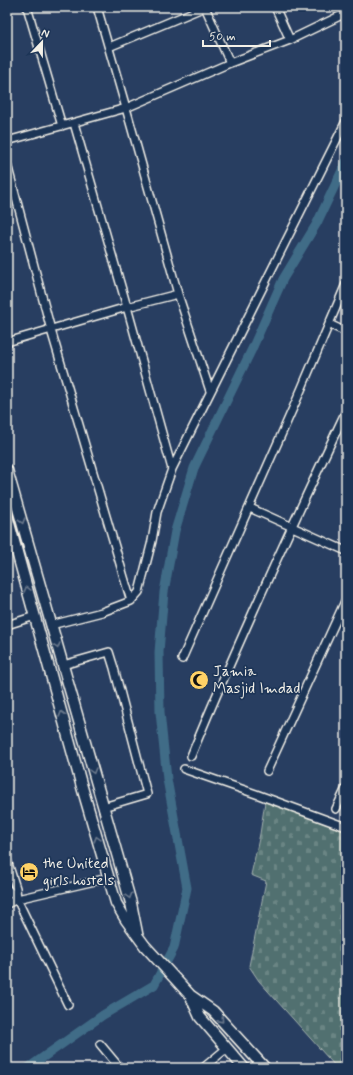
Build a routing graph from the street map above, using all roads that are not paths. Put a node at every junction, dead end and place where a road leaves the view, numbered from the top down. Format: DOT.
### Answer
graph roads {
  1 [pos="28,7"];
  2 [pos="97,7"];
  3 [pos="205,7"];
  4 [pos="275,7"];
  5 [pos="346,13"];
  6 [pos="290,40"];
  7 [pos="109,47"];
  8 [pos="230,63"];
  9 [pos="126,108"];
  10 [pos="346,121"];
  11 [pos="74,123"];
  12 [pos="62,126"];
  13 [pos="7,142"];
  14 [pos="7,164"];
  15 [pos="346,284"];
  16 [pos="178,294"];
  17 [pos="127,307"];
  18 [pos="329,324"];
  19 [pos="51,330"];
  20 [pos="346,332"];
  21 [pos="7,342"];
  22 [pos="210,391"];
  23 [pos="346,411"];
  24 [pos="172,469"];
  25 [pos="7,470"];
  26 [pos="250,508"];
  27 [pos="7,516"];
  28 [pos="291,527"];
  29 [pos="346,551"];
  30 [pos="346,599"];
  31 [pos="131,601"];
  32 [pos="35,616"];
  33 [pos="7,625"];
  34 [pos="51,625"];
  35 [pos="182,659"];
  36 [pos="63,665"];
  37 [pos="191,756"];
  38 [pos="184,769"];
  39 [pos="267,771"];
  40 [pos="346,788"];
  41 [pos="104,807"];
  42 [pos="336,810"];
  43 [pos="346,827"];
  44 [pos="7,860"];
  45 [pos="108,878"];
  46 [pos="7,889"];
  47 [pos="17,899"];
  48 [pos="7,904"];
  49 [pos="142,942"];
  50 [pos="190,995"];
  51 [pos="68,1005"];
  52 [pos="100,1044"];
  53 [pos="227,1048"];
  54 [pos="120,1068"];
  55 [pos="203,1068"];
  56 [pos="244,1068"];
  57 [pos="264,1068"];
  1 -- 12 [label="street"];
  2 -- 7 [label="street"];
  3 -- 7 [label="street"];
  3 -- 8 [label="street"];
  4 -- 6 [label="street"];
  5 -- 6 [label="street"];
  6 -- 8 [label="street"];
  7 -- 9 [label="street"];
  8 -- 9 [label="street"];
  9 -- 11 [label="street"];
  9 -- 16 [label="street"];
  10 -- 22 [label="street"];
  11 -- 12 [label="street"];
  11 -- 17 [label="street"];
  12 -- 13 [label="street"];
  14 -- 19 [label="street"];
  15 -- 18 [label="street"];
  16 -- 17 [label="street"];
  16 -- 22 [label="street"];
  17 -- 19 [label="street"];
  17 -- 24 [label="street"];
  18 -- 20 [label="street"];
  18 -- 26 [label="street"];
  19 -- 21 [label="street"];
  19 -- 31 [label="street"];
  22 -- 24 [label="street"];
  23 -- 28 [label="street"];
  24 -- 31 [label="street"];
  25 -- 34 [label="street, one-way"];
  26 -- 28 [label="street"];
  26 -- 35 [label="street"];
  32 -- 27 [label="street, one-way"];
  28 -- 29 [label="street"];
  28 -- 37 [label="street"];
  30 -- 39 [label="street"];
  31 -- 34 [label="street"];
  32 -- 33 [label="street"];
  45 -- 32 [label="street, one-way"];
  34 -- 36 [label="street, one-way"];
  36 -- 41 [label="street, one-way"];
  36 -- 41 [label="street"];
  38 -- 43 [label="street"];
  40 -- 42 [label="street"];
  41 -- 49 [label="street, one-way"];
  44 -- 47 [label="street"];
  45 -- 47 [label="street"];
  45 -- 49 [label="street"];
  46 -- 47 [label="street"];
  47 -- 48 [label="street"];
  47 -- 51 [label="street"];
  49 -- 50 [label="street"];
  50 -- 53 [label="street"];
  50 -- 57 [label="street, one-way"];
  52 -- 54 [label="street"];
  53 -- 55 [label="street"];
  53 -- 56 [label="street"];
}
